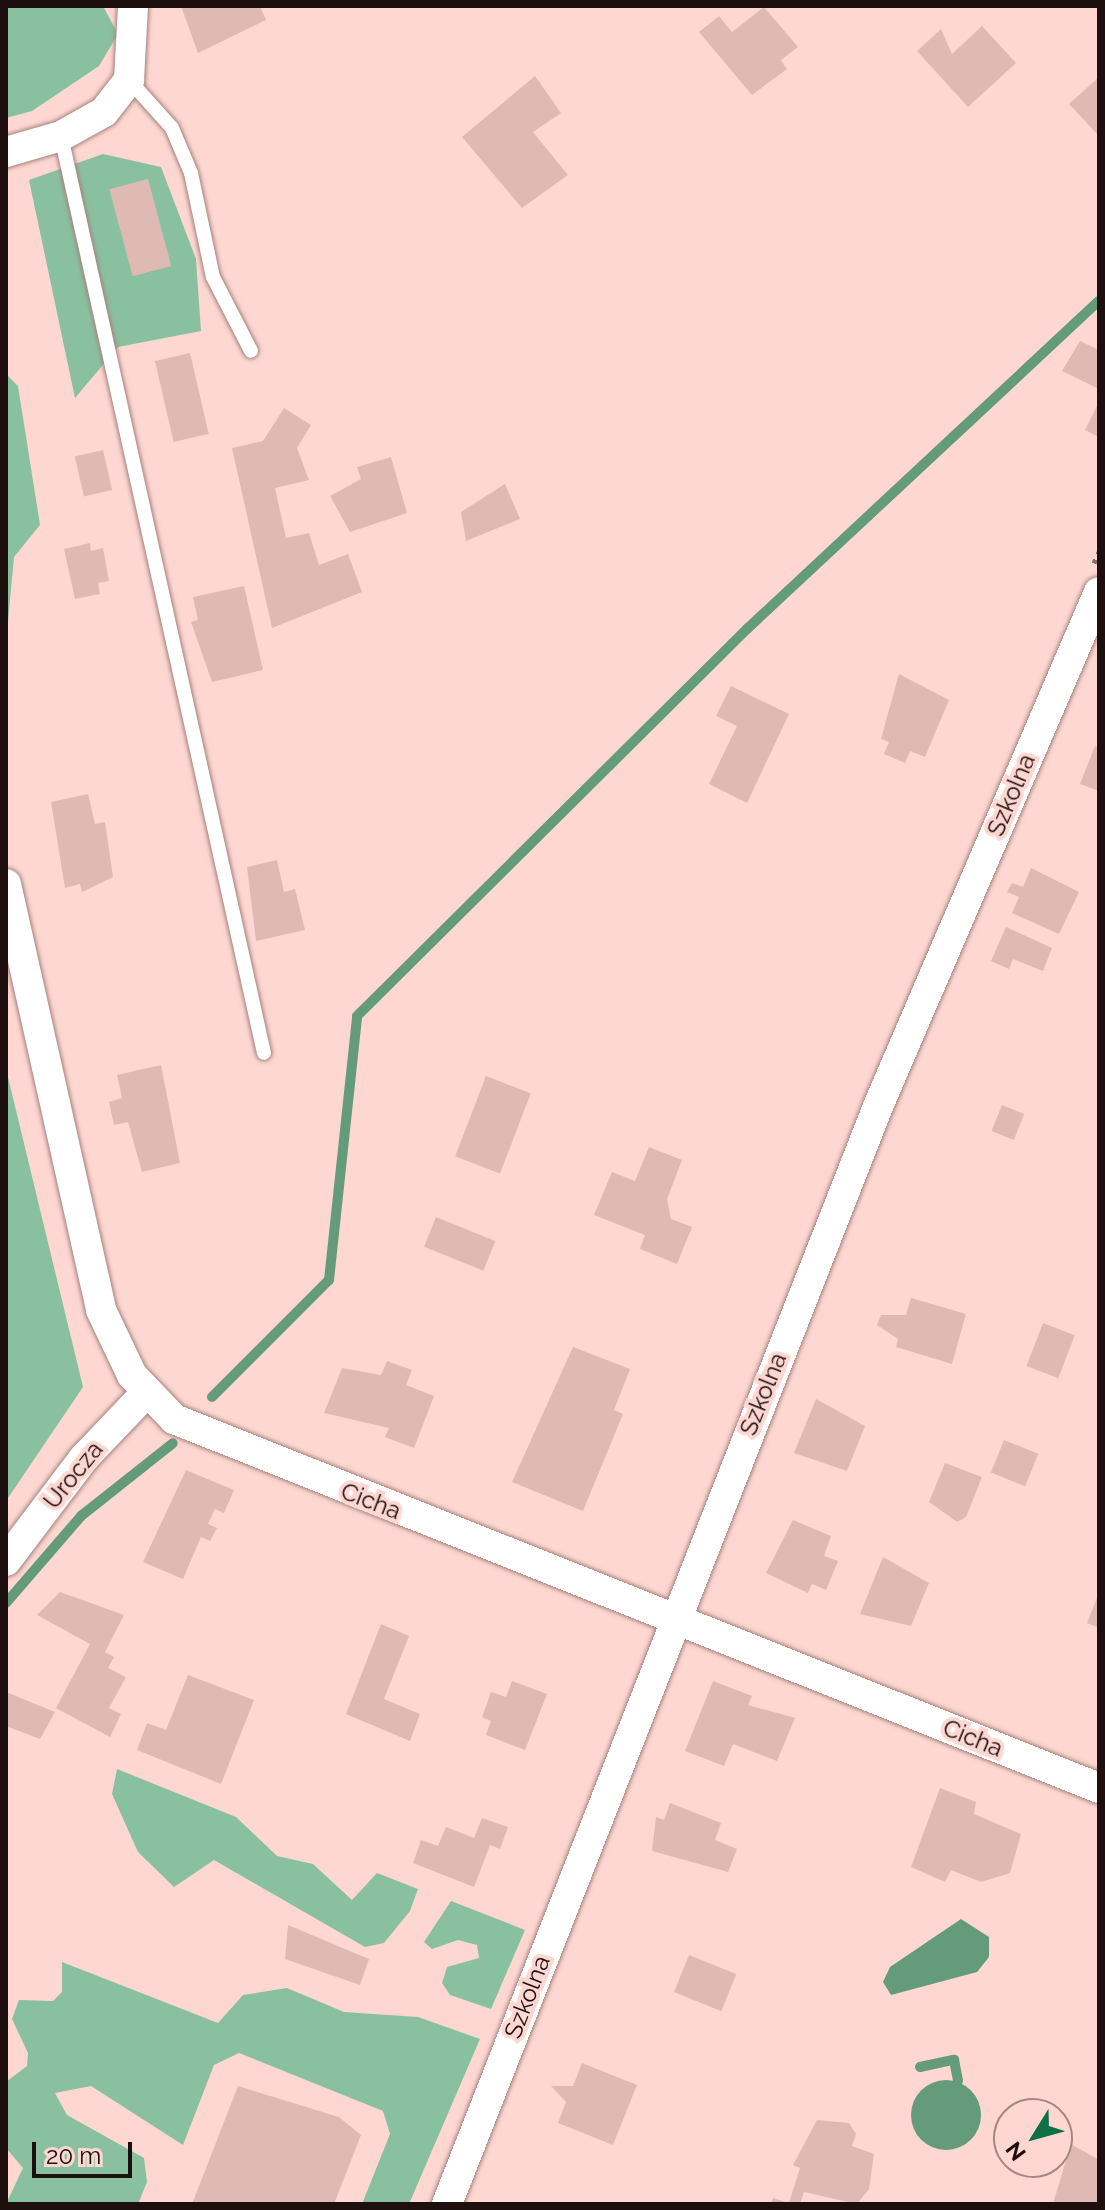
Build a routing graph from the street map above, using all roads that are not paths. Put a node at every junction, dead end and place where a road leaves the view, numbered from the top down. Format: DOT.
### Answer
graph roads {
  1 [pos="133,6"];
  2 [pos="129,80"];
  3 [pos="61,136"];
  4 [pos="6,152"];
  5 [pos="251,351"];
  6 [pos="1098,596"];
  7 [pos="6,884"];
  8 [pos="264,1053"];
  9 [pos="146,1393"];
  10 [pos="6,1561"];
  11 [pos="672,1620"];
  12 [pos="1099,1788"];
  13 [pos="447,2204"];
  1 -- 2 [label="street"];
  2 -- 3 [label="street"];
  2 -- 5 [label="lane"];
  3 -- 4 [label="street"];
  3 -- 8 [label="lane"];
  6 -- 11 [label="street, Szkolna"];
  7 -- 9 [label="street, Cicha"];
  9 -- 10 [label="street, Urocza"];
  9 -- 11 [label="street, Cicha"];
  11 -- 12 [label="street, Cicha"];
  11 -- 13 [label="street, Szkolna"];
}
